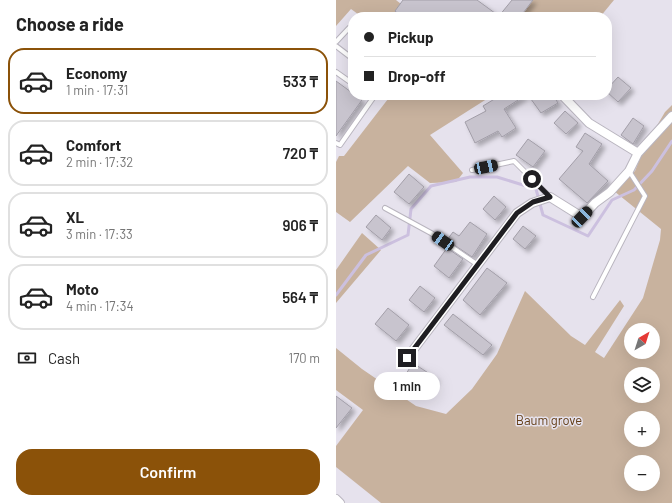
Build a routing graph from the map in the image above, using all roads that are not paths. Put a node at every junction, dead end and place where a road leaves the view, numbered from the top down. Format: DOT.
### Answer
graph roads {
  1 [pos="348,29"];
  2 [pos="336,42"];
  3 [pos="336,46"];
  4 [pos="348,55"];
  5 [pos="336,72"];
  6 [pos="348,80"];
  7 [pos="373,100"];
  8 [pos="567,100"];
  9 [pos="672,116"];
  10 [pos="336,142"];
  11 [pos="638,153"];
  12 [pos="472,170"];
  13 [pos="629,171"];
  14 [pos="550,197"];
  15 [pos="385,208"];
  16 [pos="479,265"];
  17 [pos="593,297"];
  18 [pos="407,358"];
  19 [pos="336,499"];
  20 [pos="340,503"];
  1 -- 2 [label="lane"];
  3 -- 4 [label="lane"];
  5 -- 6 [label="lane"];
  7 -- 10 [label="lane"];
  8 -- 11 [label="street"];
  9 -- 11 [label="street"];
  11 -- 13 [label="street"];
  12 -- 14 [label="lane"];
  13 -- 14 [label="street"];
  13 -- 17 [label="lane"];
  14 -- 16 [label="street"];
  15 -- 16 [label="lane"];
  16 -- 18 [label="street"];
  19 -- 20 [label="street"];
}
